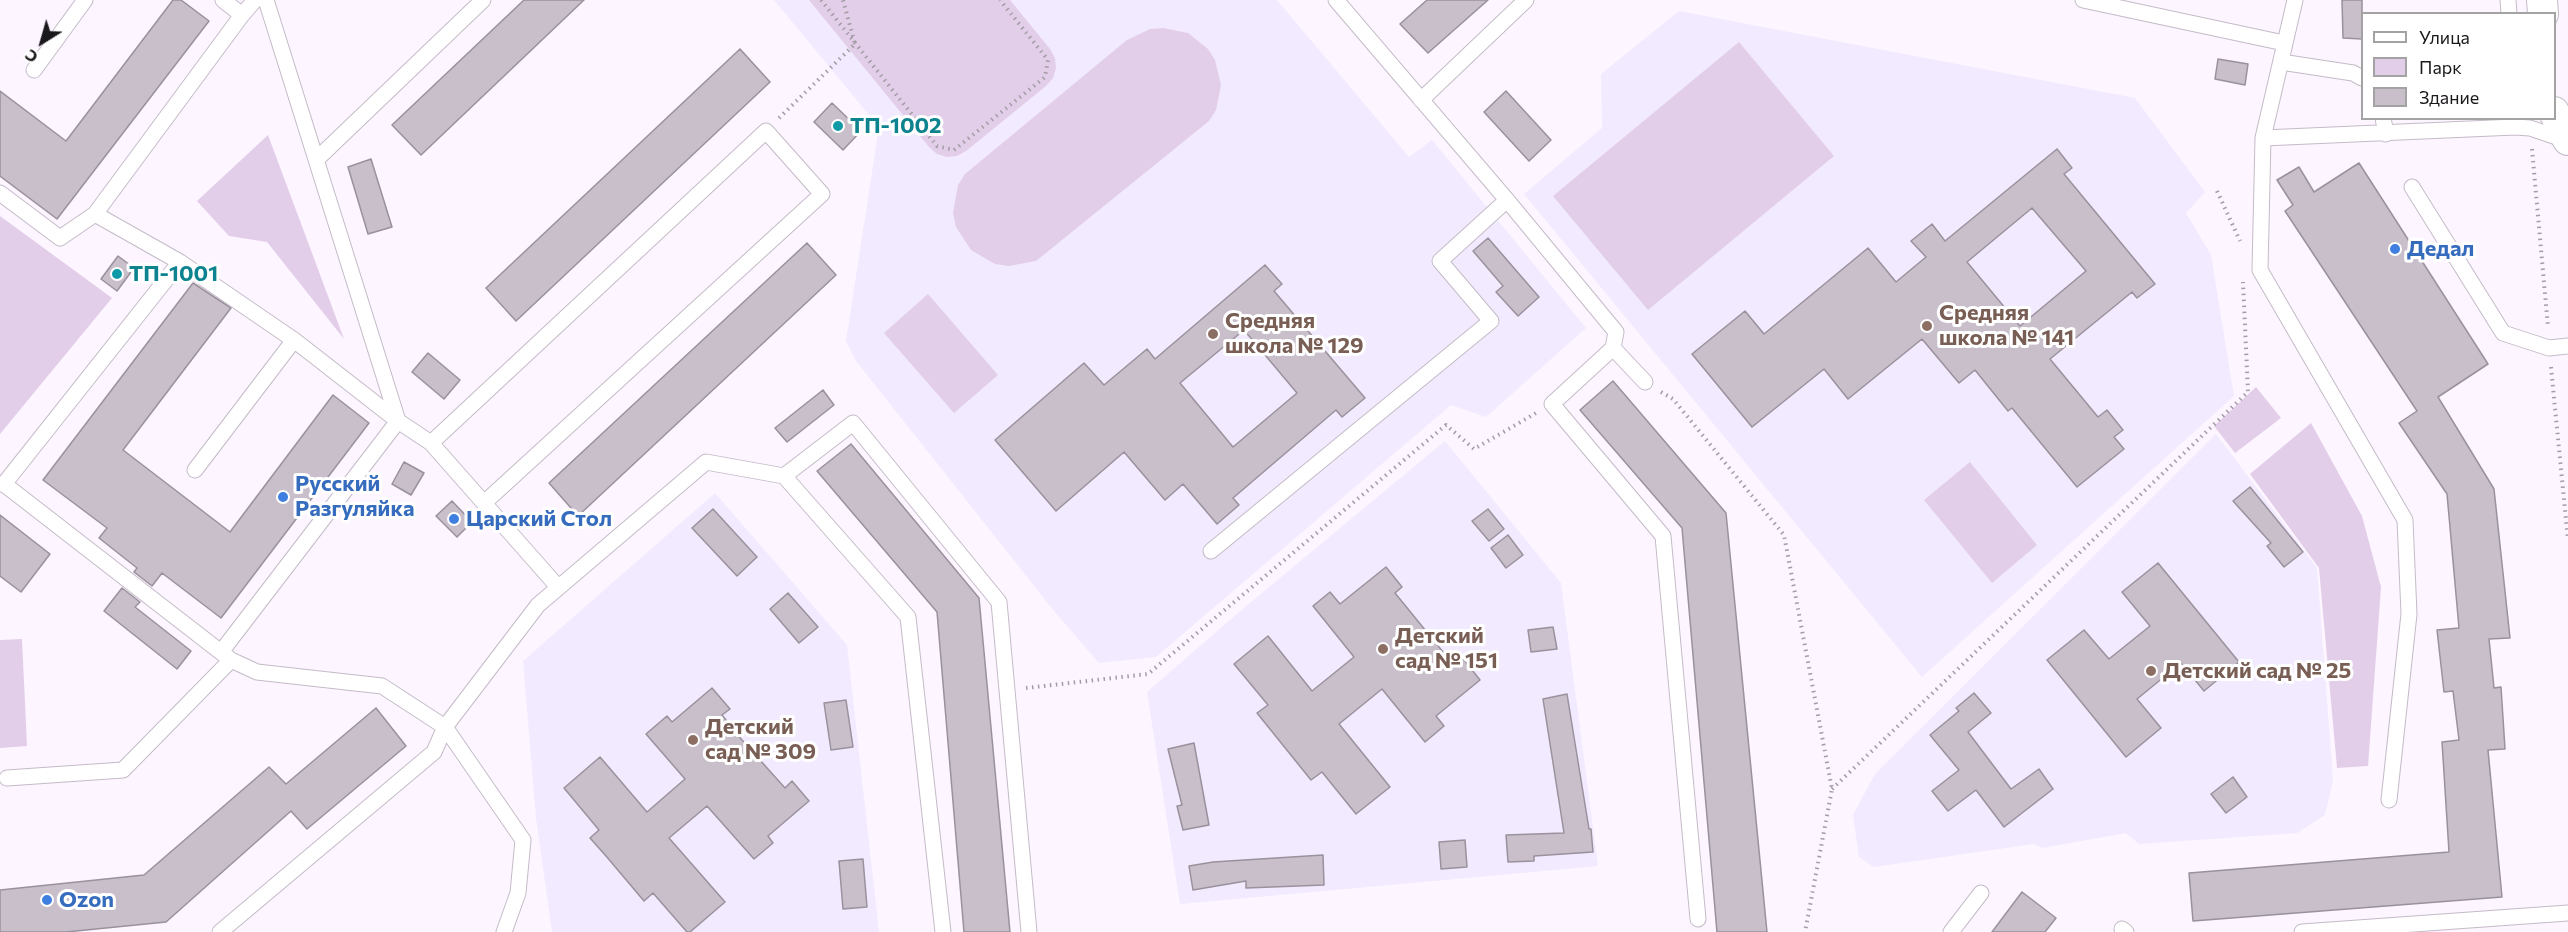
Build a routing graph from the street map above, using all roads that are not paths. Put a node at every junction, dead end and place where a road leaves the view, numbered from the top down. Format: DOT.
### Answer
graph roads {
  1 [pos="86,0"];
  2 [pos="223,0"];
  3 [pos="255,0"];
  4 [pos="266,0"];
  5 [pos="483,0"];
  6 [pos="1335,0"];
  7 [pos="1526,0"];
  8 [pos="2083,0"];
  9 [pos="2295,0"];
  10 [pos="242,15"];
  11 [pos="2284,43"];
  12 [pos="2281,62"];
  13 [pos="34,70"];
  14 [pos="2361,77"];
  15 [pos="1421,100"];
  16 [pos="2556,116"];
  17 [pos="2515,123"];
  18 [pos="2385,126"];
  19 [pos="2263,138"];
  20 [pos="2568,141"];
  21 [pos="317,159"];
  22 [pos="2412,187"];
  23 [pos="0,193"];
  24 [pos="1508,200"];
  25 [pos="95,214"];
  26 [pos="180,262"];
  27 [pos="294,340"];
  28 [pos="2568,346"];
  29 [pos="1613,348"];
  30 [pos="1645,381"];
  31 [pos="398,422"];
  32 [pos="431,443"];
  33 [pos="195,470"];
  34 [pos="784,476"];
  35 [pos="2,484"];
  36 [pos="484,503"];
  37 [pos="1211,551"];
  38 [pos="558,587"];
  39 [pos="226,656"];
  40 [pos="445,727"];
  41 [pos="7,778"];
  42 [pos="2389,800"];
  43 [pos="1981,893"];
  44 [pos="2568,913"];
  45 [pos="1698,919"];
  46 [pos="2473,926"];
  47 [pos="2382,929"];
  48 [pos="220,932"];
  49 [pos="504,932"];
  50 [pos="943,932"];
  51 [pos="1029,932"];
  52 [pos="1952,932"];
  53 [pos="2302,932"];
  1 -- 13 [label="lane"];
  2 -- 10 [label="lane"];
  3 -- 10 [label="lane"];
  4 -- 21 [label="lane"];
  5 -- 21 [label="lane"];
  6 -- 15 [label="lane"];
  7 -- 15 [label="lane"];
  8 -- 11 [label="lane"];
  9 -- 11 [label="lane"];
  10 -- 25 [label="lane"];
  11 -- 12 [label="lane"];
  12 -- 14 [label="lane"];
  12 -- 19 [label="lane"];
  15 -- 24 [label="lane"];
  16 -- 20 [label="street"];
  17 -- 18 [label="lane"];
  17 -- 20 [label="lane"];
  18 -- 19 [label="lane"];
  19 -- 42 [label="lane"];
  21 -- 31 [label="lane"];
  22 -- 28 [label="lane"];
  23 -- 25 [label="lane"];
  24 -- 29 [label="lane"];
  24 -- 37 [label="lane"];
  25 -- 26 [label="lane"];
  26 -- 27 [label="lane"];
  26 -- 35 [label="lane"];
  27 -- 31 [label="lane"];
  27 -- 33 [label="lane"];
  29 -- 30 [label="lane"];
  29 -- 45 [label="lane"];
  31 -- 32 [label="lane"];
  31 -- 39 [label="lane"];
  32 -- 36 [label="lane"];
  32 -- 36 [label="lane"];
  34 -- 38 [label="lane"];
  34 -- 50 [label="lane"];
  34 -- 51 [label="lane"];
  35 -- 39 [label="lane"];
  36 -- 38 [label="lane"];
  38 -- 40 [label="lane"];
  39 -- 40 [label="lane"];
  39 -- 41 [label="lane"];
  40 -- 48 [label="lane"];
  40 -- 49 [label="lane"];
  43 -- 52 [label="lane"];
  44 -- 46 [label="lane"];
  46 -- 47 [label="lane"];
  47 -- 53 [label="lane"];
}
